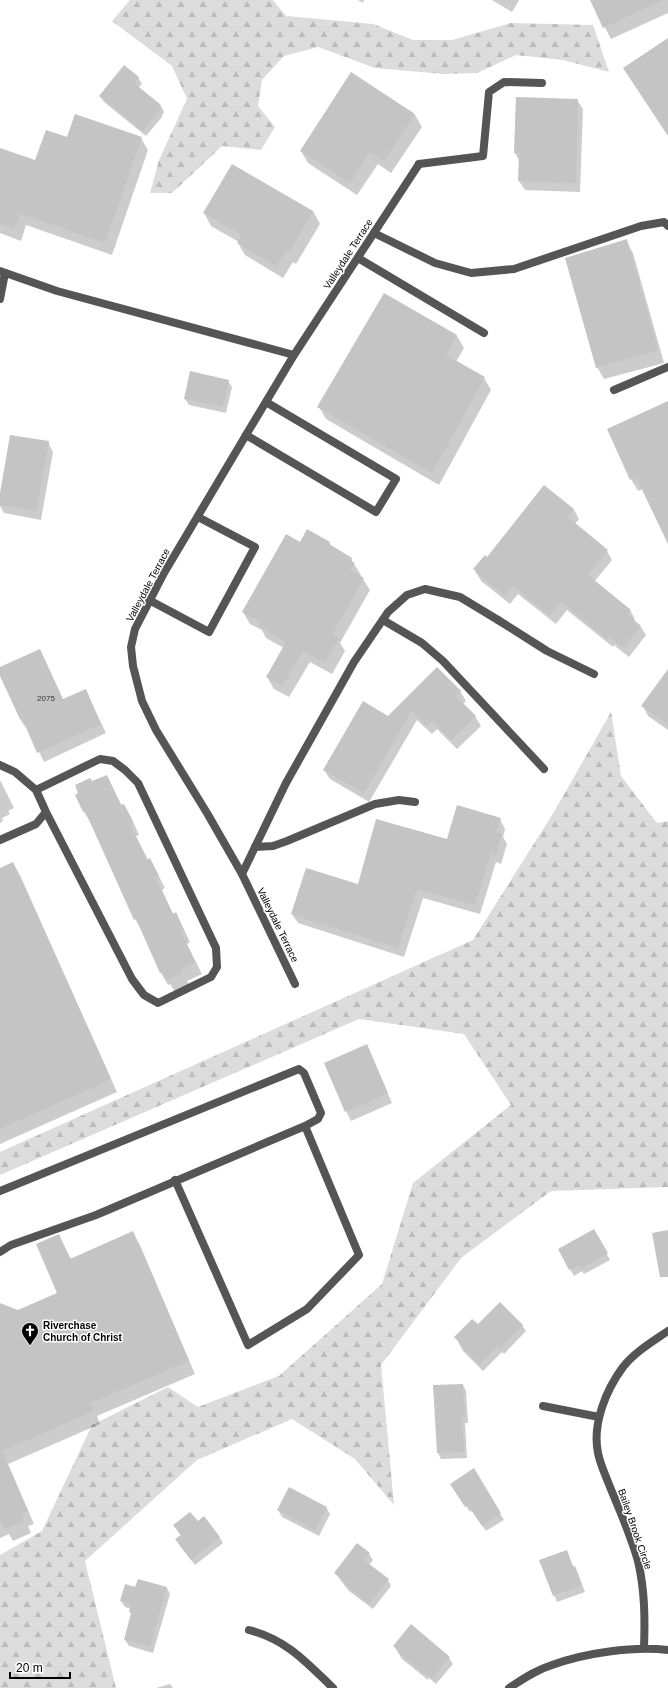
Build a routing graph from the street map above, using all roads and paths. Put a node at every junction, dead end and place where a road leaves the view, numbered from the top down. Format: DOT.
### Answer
graph roads {
  1 [pos="542,83"];
  2 [pos="668,226"];
  3 [pos="374,233"];
  4 [pos="358,258"];
  5 [pos="2,272"];
  6 [pos="0,299"];
  7 [pos="484,333"];
  8 [pos="294,355"];
  9 [pos="668,367"];
  10 [pos="614,390"];
  11 [pos="266,402"];
  12 [pos="246,435"];
  13 [pos="198,516"];
  14 [pos="149,600"];
  15 [pos="382,620"];
  16 [pos="594,674"];
  17 [pos="0,766"];
  18 [pos="544,770"];
  19 [pos="36,790"];
  20 [pos="415,802"];
  21 [pos="46,812"];
  22 [pos="0,840"];
  23 [pos="255,847"];
  24 [pos="242,874"];
  25 [pos="295,984"];
  26 [pos="305,1126"];
  27 [pos="175,1180"];
  28 [pos="0,1191"];
  29 [pos="0,1252"];
  30 [pos="668,1331"];
  31 [pos="543,1406"];
  32 [pos="599,1418"];
  33 [pos="249,1630"];
  34 [pos="644,1649"];
  35 [pos="668,1650"];
  36 [pos="333,1688"];
  37 [pos="509,1688"];
  1 -- 3 [label="street, Valleydale Terrace"];
  2 -- 3 [label="street"];
  3 -- 4 [label="street, Valleydale Terrace"];
  4 -- 7 [label="street"];
  4 -- 8 [label="street, Valleydale Terrace"];
  5 -- 6 [label="street"];
  5 -- 8 [label="street"];
  8 -- 11 [label="street, Valleydale Terrace"];
  9 -- 10 [label="street"];
  11 -- 12 [label="street, Valleydale Terrace"];
  11 -- 12 [label="street"];
  12 -- 13 [label="street, Valleydale Terrace"];
  13 -- 14 [label="street, Valleydale Terrace"];
  13 -- 14 [label="street"];
  14 -- 24 [label="street, Valleydale Terrace"];
  15 -- 16 [label="street"];
  15 -- 18 [label="street"];
  15 -- 23 [label="street"];
  17 -- 19 [label="street"];
  19 -- 21 [label="street"];
  19 -- 21 [label="street"];
  20 -- 23 [label="street"];
  21 -- 22 [label="street"];
  23 -- 24 [label="street"];
  24 -- 25 [label="street, Valleydale Terrace"];
  26 -- 27 [label="street"];
  26 -- 27 [label="street"];
  26 -- 28 [label="street"];
  27 -- 29 [label="street"];
  30 -- 32 [label="street, Bailey Brook Circle"];
  31 -- 32 [label="street"];
  32 -- 34 [label="street, Bailey Brook Circle"];
  33 -- 36 [label="street"];
  34 -- 35 [label="street"];
  34 -- 37 [label="street"];
}
